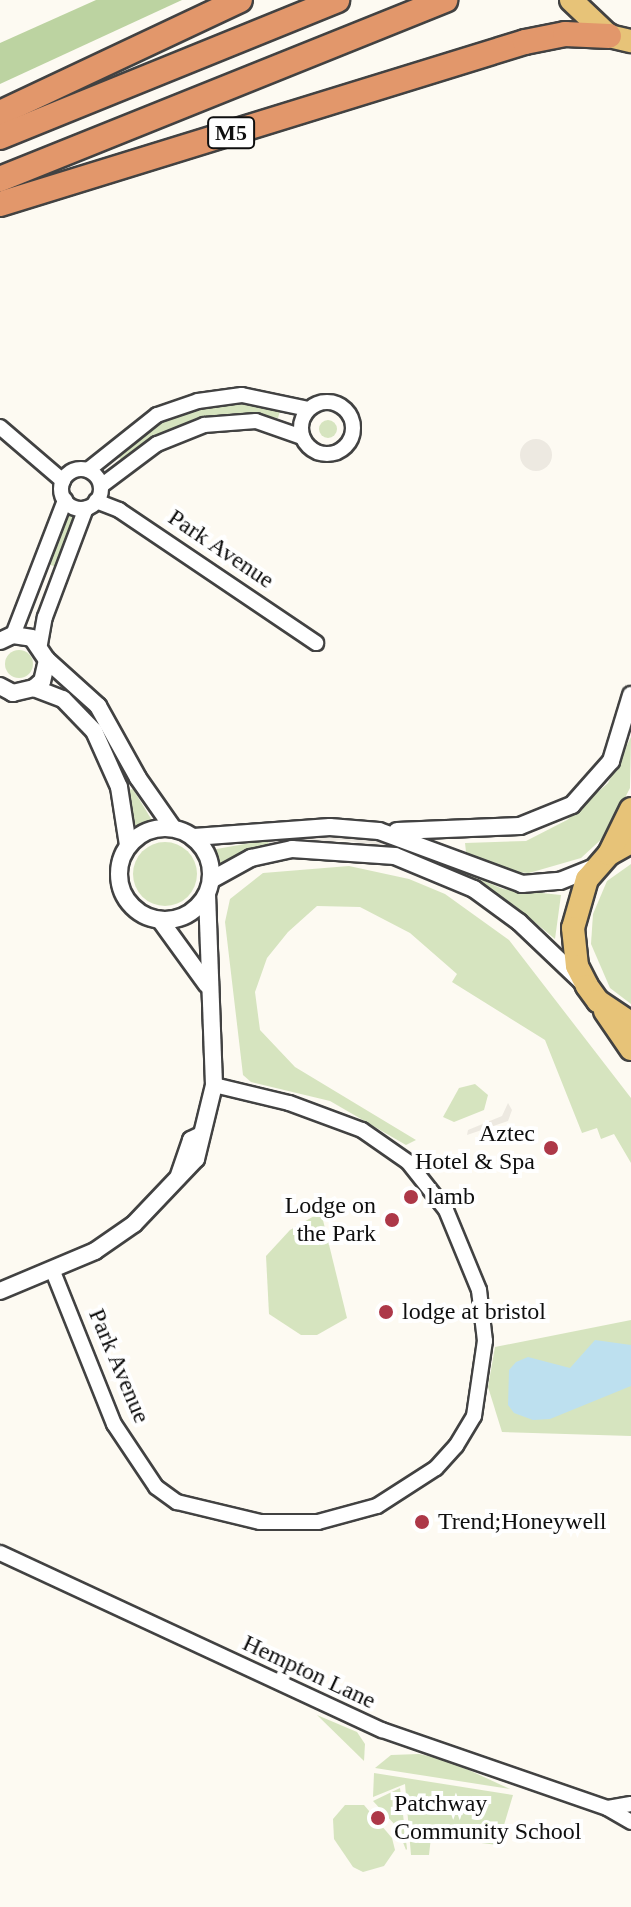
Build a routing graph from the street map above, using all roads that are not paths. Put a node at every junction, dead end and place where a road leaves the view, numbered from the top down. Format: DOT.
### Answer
graph roads {
  1 [pos="240,0"];
  2 [pos="337,0"];
  3 [pos="445,0"];
  4 [pos="571,0"];
  5 [pos="623,42"];
  6 [pos="0,113"];
  7 [pos="0,137"];
  8 [pos="0,179"];
  9 [pos="0,204"];
  10 [pos="308,409"];
  11 [pos="0,427"];
  12 [pos="302,437"];
  13 [pos="88,470"];
  14 [pos="63,481"];
  15 [pos="101,486"];
  16 [pos="65,500"];
  17 [pos="91,504"];
  18 [pos="7,638"];
  19 [pos="316,643"];
  20 [pos="44,652"];
  21 [pos="0,686"];
  22 [pos="34,688"];
  23 [pos="631,695"];
  24 [pos="631,809"];
  25 [pos="173,828"];
  26 [pos="379,831"];
  27 [pos="194,837"];
  28 [pos="631,842"];
  29 [pos="128,845"];
  30 [pos="604,859"];
  31 [pos="209,887"];
  32 [pos="160,920"];
  33 [pos="207,985"];
  34 [pos="592,994"];
  35 [pos="631,1023"];
  36 [pos="631,1049"];
  37 [pos="214,1085"];
  38 [pos="52,1269"];
  39 [pos="0,1291"];
  40 [pos="0,1553"];
  41 [pos="631,1804"];
  42 [pos="607,1808"];
  43 [pos="631,1822"];
  1 -- 6 [label="highway"];
  2 -- 7 [label="highway"];
  3 -- 8 [label="highway, M5"];
  4 -- 5 [label="main road"];
  5 -- 9 [label="highway, M5"];
  10 -- 12 [label="street"];
  10 -- 12 [label="street"];
  10 -- 13 [label="street"];
  11 -- 14 [label="street"];
  12 -- 15 [label="street"];
  13 -- 14 [label="street"];
  13 -- 15 [label="street"];
  14 -- 16 [label="street"];
  15 -- 17 [label="street"];
  16 -- 17 [label="street"];
  16 -- 18 [label="street"];
  17 -- 19 [label="street, Park Avenue"];
  17 -- 20 [label="street"];
  18 -- 20 [label="street"];
  20 -- 22 [label="street"];
  20 -- 25 [label="street"];
  21 -- 22 [label="street"];
  22 -- 29 [label="street"];
  23 -- 26 [label="street"];
  24 -- 30 [label="main road"];
  25 -- 27 [label="street"];
  25 -- 29 [label="street"];
  26 -- 27 [label="street"];
  26 -- 30 [label="street"];
  27 -- 31 [label="street"];
  28 -- 30 [label="main road"];
  29 -- 32 [label="street"];
  30 -- 34 [label="main road"];
  31 -- 32 [label="street"];
  31 -- 33 [label="street"];
  31 -- 34 [label="street"];
  32 -- 33 [label="street"];
  33 -- 37 [label="street"];
  34 -- 35 [label="main road"];
  34 -- 36 [label="main road"];
  37 -- 38 [label="street"];
  37 -- 38 [label="street, Park Avenue"];
  38 -- 39 [label="street"];
  40 -- 42 [label="street, Hempton Lane"];
  41 -- 42 [label="street, Hempton Lane"];
  42 -- 43 [label="street, Hempton Lane"];
}
